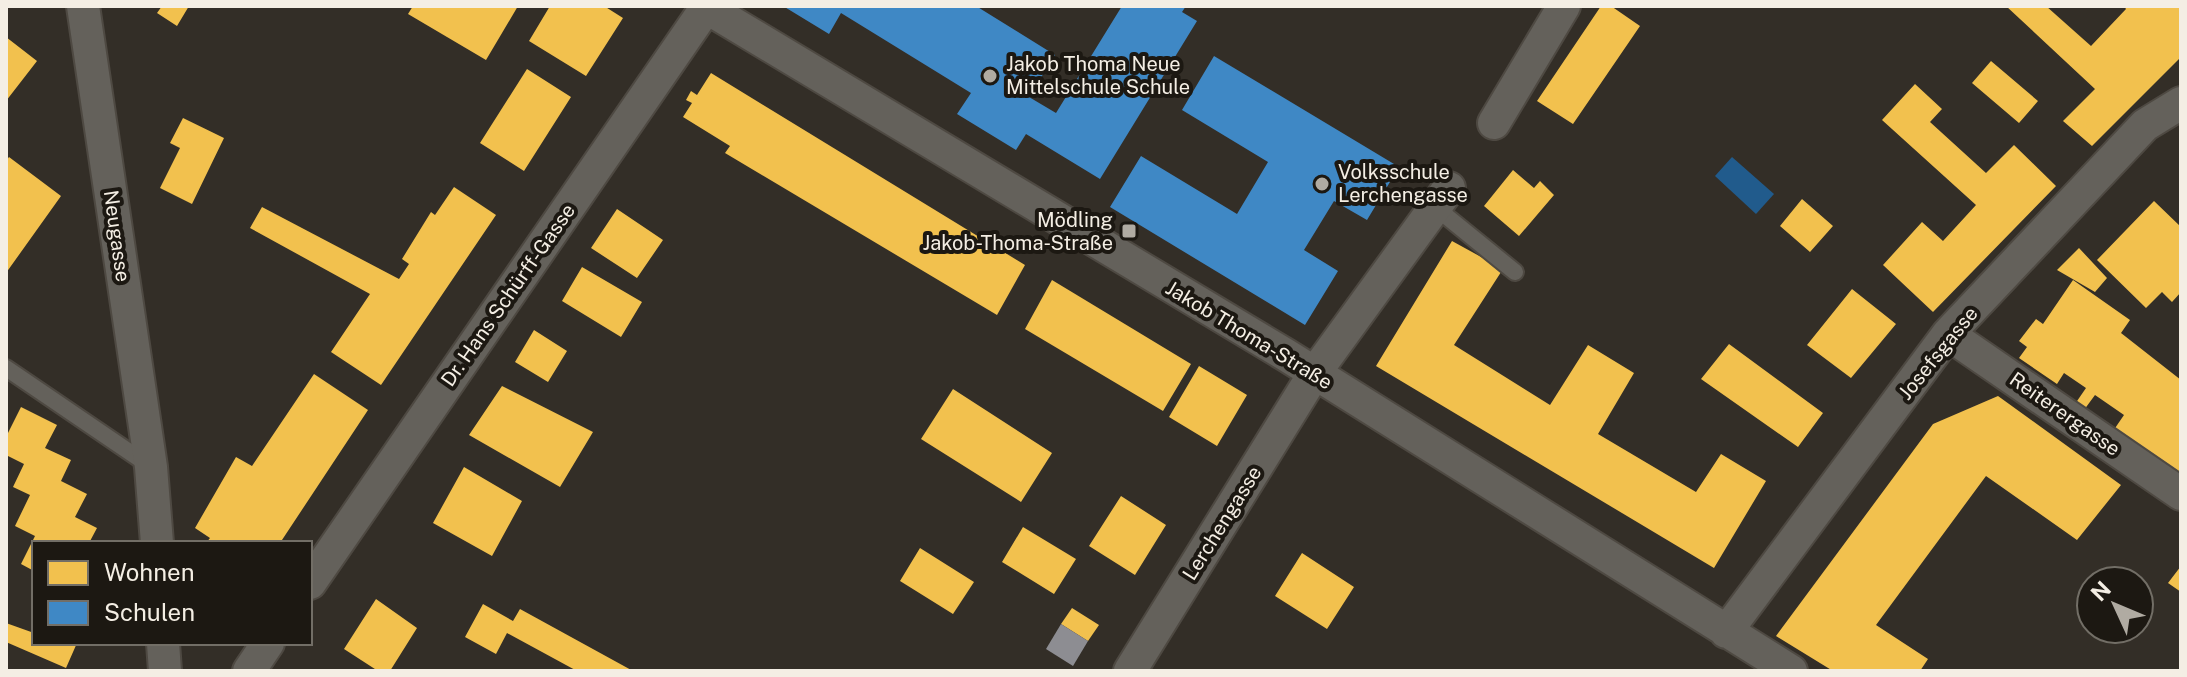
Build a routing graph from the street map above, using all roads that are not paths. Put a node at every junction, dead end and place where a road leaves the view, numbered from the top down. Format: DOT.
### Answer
graph roads {
  1 [pos="83,6"];
  2 [pos="1564,6"];
  3 [pos="705,7"];
  4 [pos="2181,103"];
  5 [pos="1494,123"];
  6 [pos="1442,198"];
  7 [pos="1515,272"];
  8 [pos="1948,334"];
  9 [pos="6,368"];
  10 [pos="1314,374"];
  11 [pos="151,467"];
  12 [pos="2181,494"];
  13 [pos="157,541"];
  14 [pos="312,580"];
  15 [pos="1726,632"];
  16 [pos="163,645"];
  17 [pos="267,645"];
  18 [pos="165,671"];
  19 [pos="249,671"];
  20 [pos="1130,671"];
  21 [pos="1791,671"];
  1 -- 11 [label="street, Neugasse"];
  2 -- 5 [label="street"];
  3 -- 10 [label="street, Jakob Thoma-Straße"];
  3 -- 14 [label="street, Dr. Hans Schürff-Gasse"];
  4 -- 8 [label="street, Josefsgasse"];
  6 -- 7 [label="lane"];
  6 -- 10 [label="street, Lerchengasse"];
  8 -- 12 [label="street, Reiterergasse"];
  8 -- 15 [label="street, Josefsgasse"];
  9 -- 11 [label="lane"];
  10 -- 15 [label="street, Jakob Thoma-Straße"];
  10 -- 20 [label="street, Lerchengasse"];
  11 -- 13 [label="street, Neugasse"];
  15 -- 21 [label="street, Jakob Thoma-Straße"];
  16 -- 18 [label="street"];
  17 -- 19 [label="street"];
}
